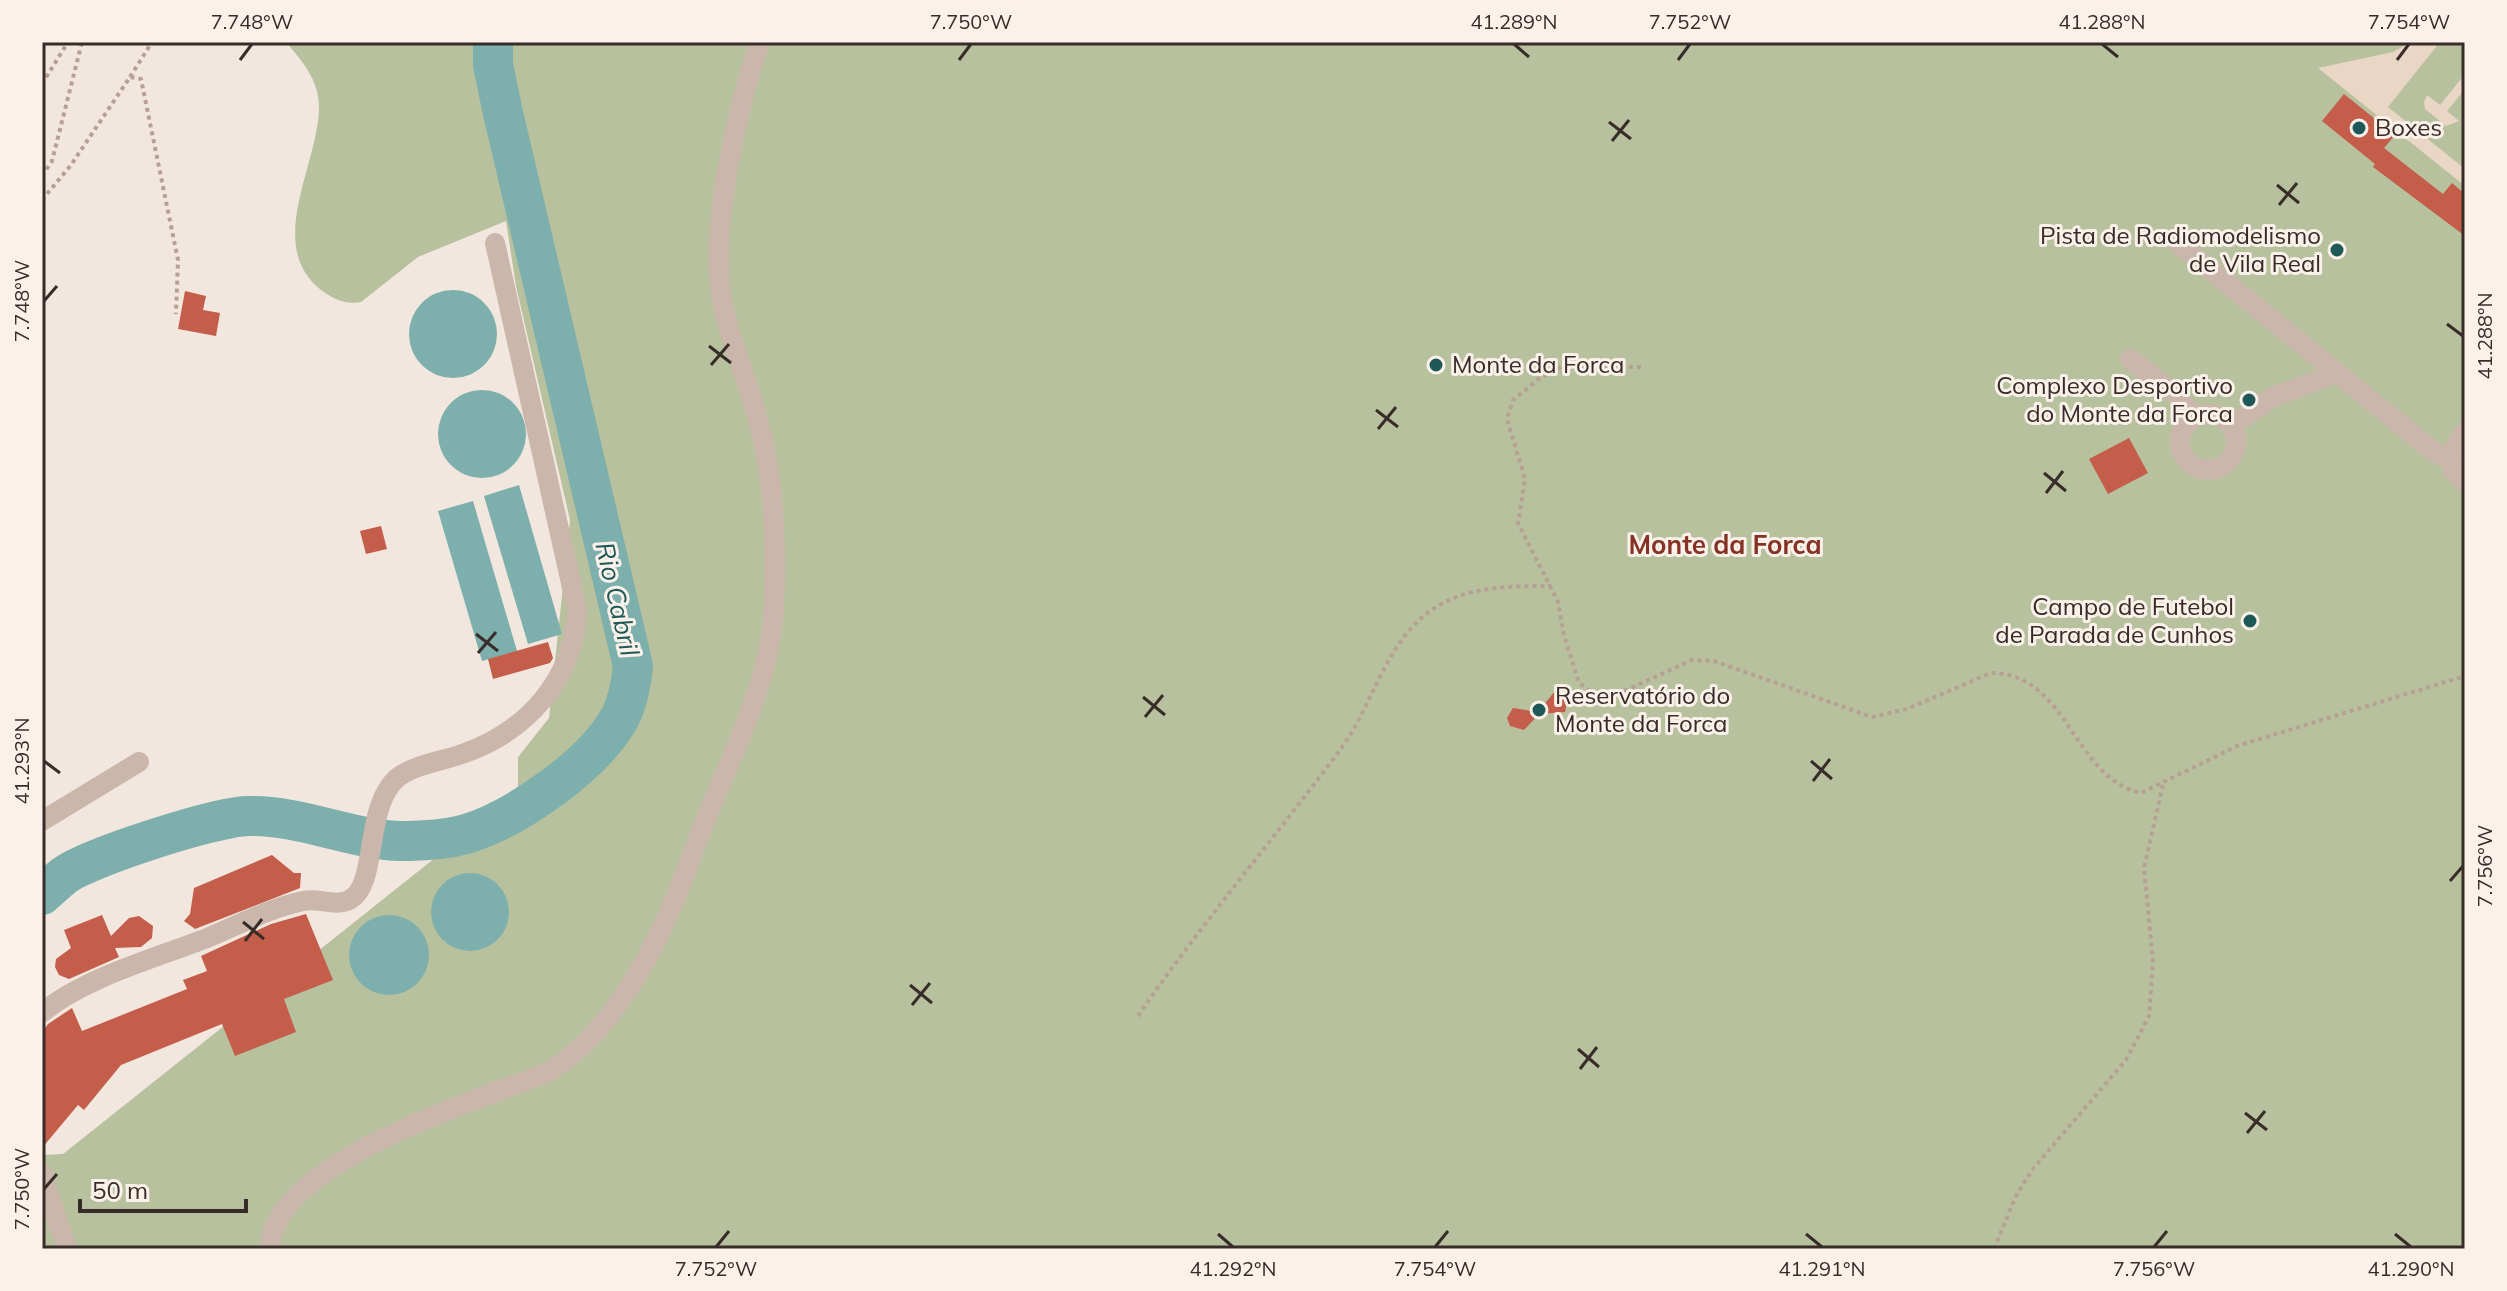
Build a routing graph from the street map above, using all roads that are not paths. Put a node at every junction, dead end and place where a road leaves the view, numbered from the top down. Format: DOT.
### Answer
graph roads {
  1 [pos="760,42"];
  2 [pos="2174,240"];
  3 [pos="495,243"];
  4 [pos="2130,359"];
  5 [pos="2337,373"];
  6 [pos="2194,417"];
  7 [pos="2231,426"];
  8 [pos="2465,432"];
  9 [pos="2450,460"];
  10 [pos="2465,482"];
  11 [pos="139,762"];
  12 [pos="42,821"];
  13 [pos="42,1012"];
  14 [pos="42,1174"];
  15 [pos="67,1249"];
  16 [pos="270,1249"];
  1 -- 16 [label="street"];
  2 -- 5 [label="street"];
  3 -- 13 [label="street"];
  4 -- 6 [label="street"];
  5 -- 7 [label="street"];
  5 -- 9 [label="street"];
  6 -- 7 [label="street"];
  6 -- 7 [label="street"];
  8 -- 9 [label="street"];
  9 -- 10 [label="street"];
  11 -- 12 [label="street"];
  14 -- 15 [label="street"];
}
